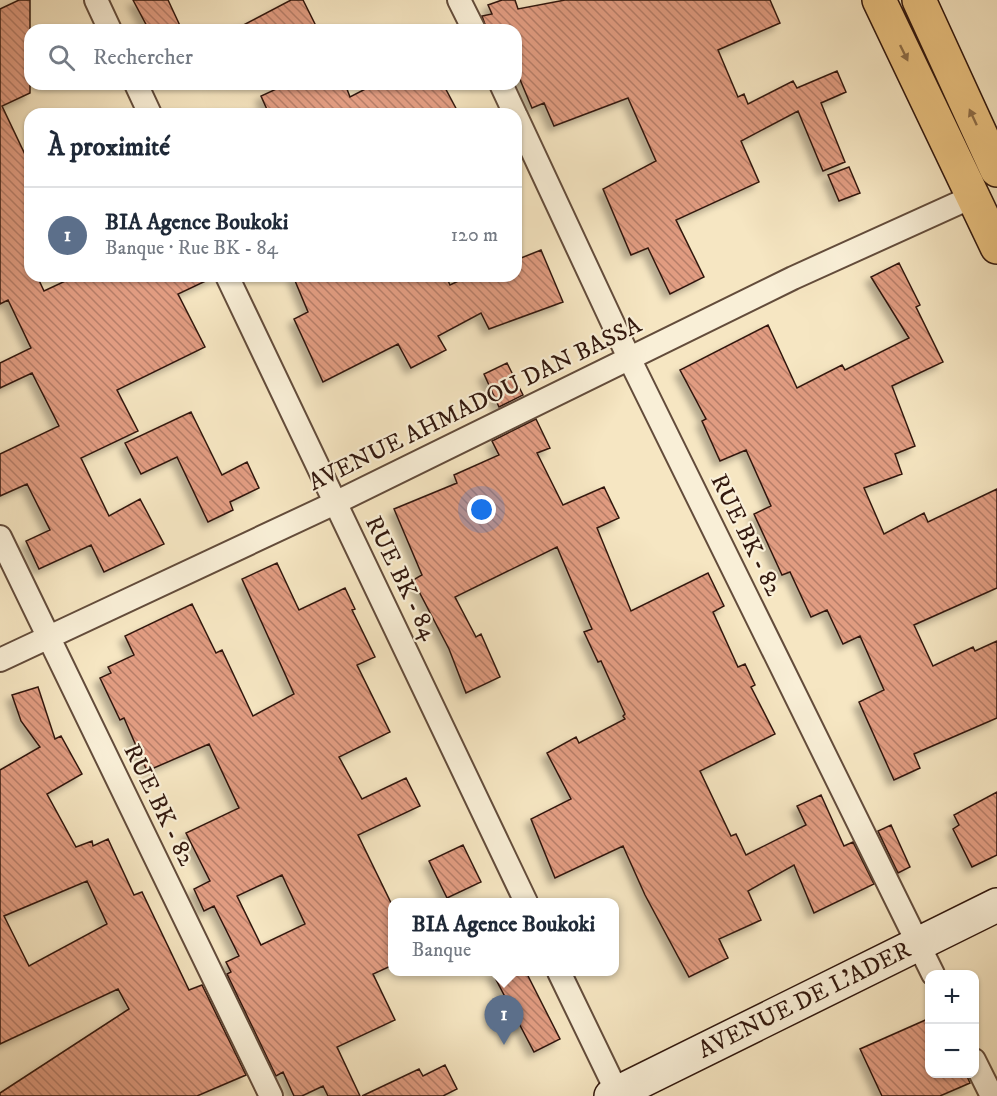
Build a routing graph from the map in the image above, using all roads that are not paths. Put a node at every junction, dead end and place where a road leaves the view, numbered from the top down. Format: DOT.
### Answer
graph roads {
  1 [pos="96,0"];
  2 [pos="459,0"];
  3 [pos="879,0"];
  4 [pos="919,0"];
  5 [pos="107,24"];
  6 [pos="471,24"];
  7 [pos="138,90"];
  8 [pos="504,90"];
  9 [pos="147,108"];
  10 [pos="513,108"];
  11 [pos="522,128"];
  12 [pos="997,170"];
  13 [pos="974,196"];
  14 [pos="997,248"];
  15 [pos="230,282"];
  16 [pos="630,360"];
  17 [pos="335,503"];
  18 [pos="0,537"];
  19 [pos="47,638"];
  20 [pos="0,660"];
  21 [pos="524,898"];
  22 [pos="997,905"];
  23 [pos="919,945"];
  24 [pos="931,970"];
  25 [pos="562,976"];
  26 [pos="979,1068"];
  27 [pos="616,1095"];
  28 [pos="271,1096"];
  29 [pos="992,1096"];
  1 -- 5 [label="street"];
  2 -- 6 [label="street"];
  3 -- 13 [label="main road, one-way"];
  12 -- 4 [label="main road, one-way"];
  7 -- 9 [label="street"];
  8 -- 10 [label="street, RUE BK - 82"];
  11 -- 16 [label="street, RUE BK - 82"];
  13 -- 14 [label="main road"];
  13 -- 16 [label="street, AVENUE AHMADOU DAN BASSA"];
  15 -- 17 [label="street, RUE BK - 84"];
  16 -- 17 [label="street, AVENUE AHMADOU DAN BASSA"];
  16 -- 23 [label="street, RUE BK - 82"];
  17 -- 19 [label="street, AVENUE AHMADOU DAN BASSA"];
  17 -- 21 [label="street, RUE BK - 84"];
  18 -- 19 [label="street, RUE BK - 82"];
  19 -- 20 [label="street, AVENUE AHMADOU DAN BASSA"];
  19 -- 28 [label="street, RUE BK - 82"];
  22 -- 23 [label="main road, AVENUE DE L'ADER"];
  23 -- 24 [label="street, RUE BK - 82"];
  23 -- 27 [label="main road, AVENUE DE L'ADER"];
  25 -- 27 [label="street"];
  26 -- 29 [label="street"];
}
